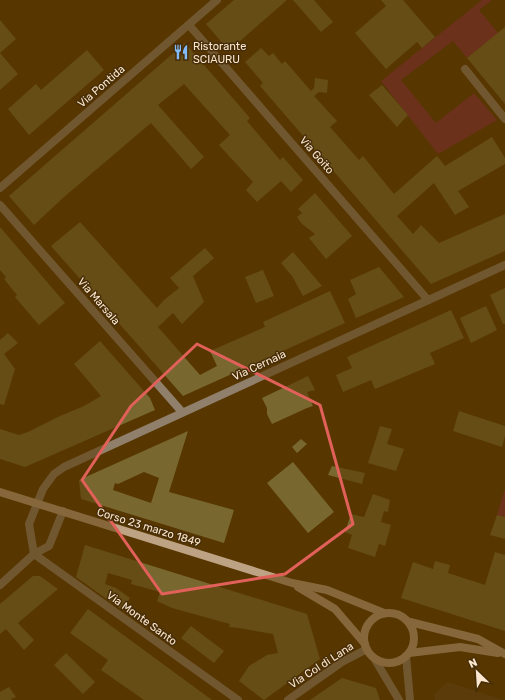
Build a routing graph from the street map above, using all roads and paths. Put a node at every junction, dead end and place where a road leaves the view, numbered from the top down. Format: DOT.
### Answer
graph roads {
  1 [pos="217,0"];
  2 [pos="189,25"];
  3 [pos="466,69"];
  4 [pos="505,119"];
  5 [pos="0,188"];
  6 [pos="0,205"];
  7 [pos="505,265"];
  8 [pos="428,300"];
  9 [pos="182,412"];
  10 [pos="0,492"];
  11 [pos="37,504"];
  12 [pos="62,511"];
  13 [pos="34,554"];
  14 [pos="292,583"];
  15 [pos="0,585"];
  16 [pos="384,613"];
  17 [pos="410,622"];
  18 [pos="366,646"];
  19 [pos="505,654"];
  20 [pos="408,655"];
  21 [pos="374,658"];
  22 [pos="238,700"];
  23 [pos="288,700"];
  24 [pos="399,700"];
  25 [pos="410,700"];
  1 -- 2 [label="street, Via Pontida"];
  2 -- 5 [label="street, Via Pontida"];
  2 -- 8 [label="street, Via Goito"];
  3 -- 4 [label="street"];
  6 -- 9 [label="street, Via Marsala"];
  7 -- 8 [label="street, Via Cernaia"];
  8 -- 9 [label="street, Via Cernaia"];
  9 -- 11 [label="street, Via Cernaia"];
  10 -- 11 [label="street, Corso 23 marzo 1849"];
  11 -- 12 [label="street, Corso 23 marzo 1849"];
  11 -- 13 [label="street, Via Cernaia"];
  12 -- 13 [label="street"];
  12 -- 14 [label="street, Corso 23 marzo 1849"];
  13 -- 15 [label="street"];
  13 -- 22 [label="street, Via Monte Santo"];
  14 -- 16 [label="street, Corso 23 marzo 1849"];
  14 -- 18 [label="street, Corso 23 marzo 1849"];
  16 -- 17 [label="street"];
  16 -- 18 [label="street"];
  17 -- 19 [label="street"];
  17 -- 20 [label="street"];
  18 -- 21 [label="street"];
  18 -- 23 [label="street, Via Col di Lana"];
  19 -- 20 [label="street"];
  20 -- 21 [label="street"];
  20 -- 25 [label="street"];
  21 -- 24 [label="street"];
}
